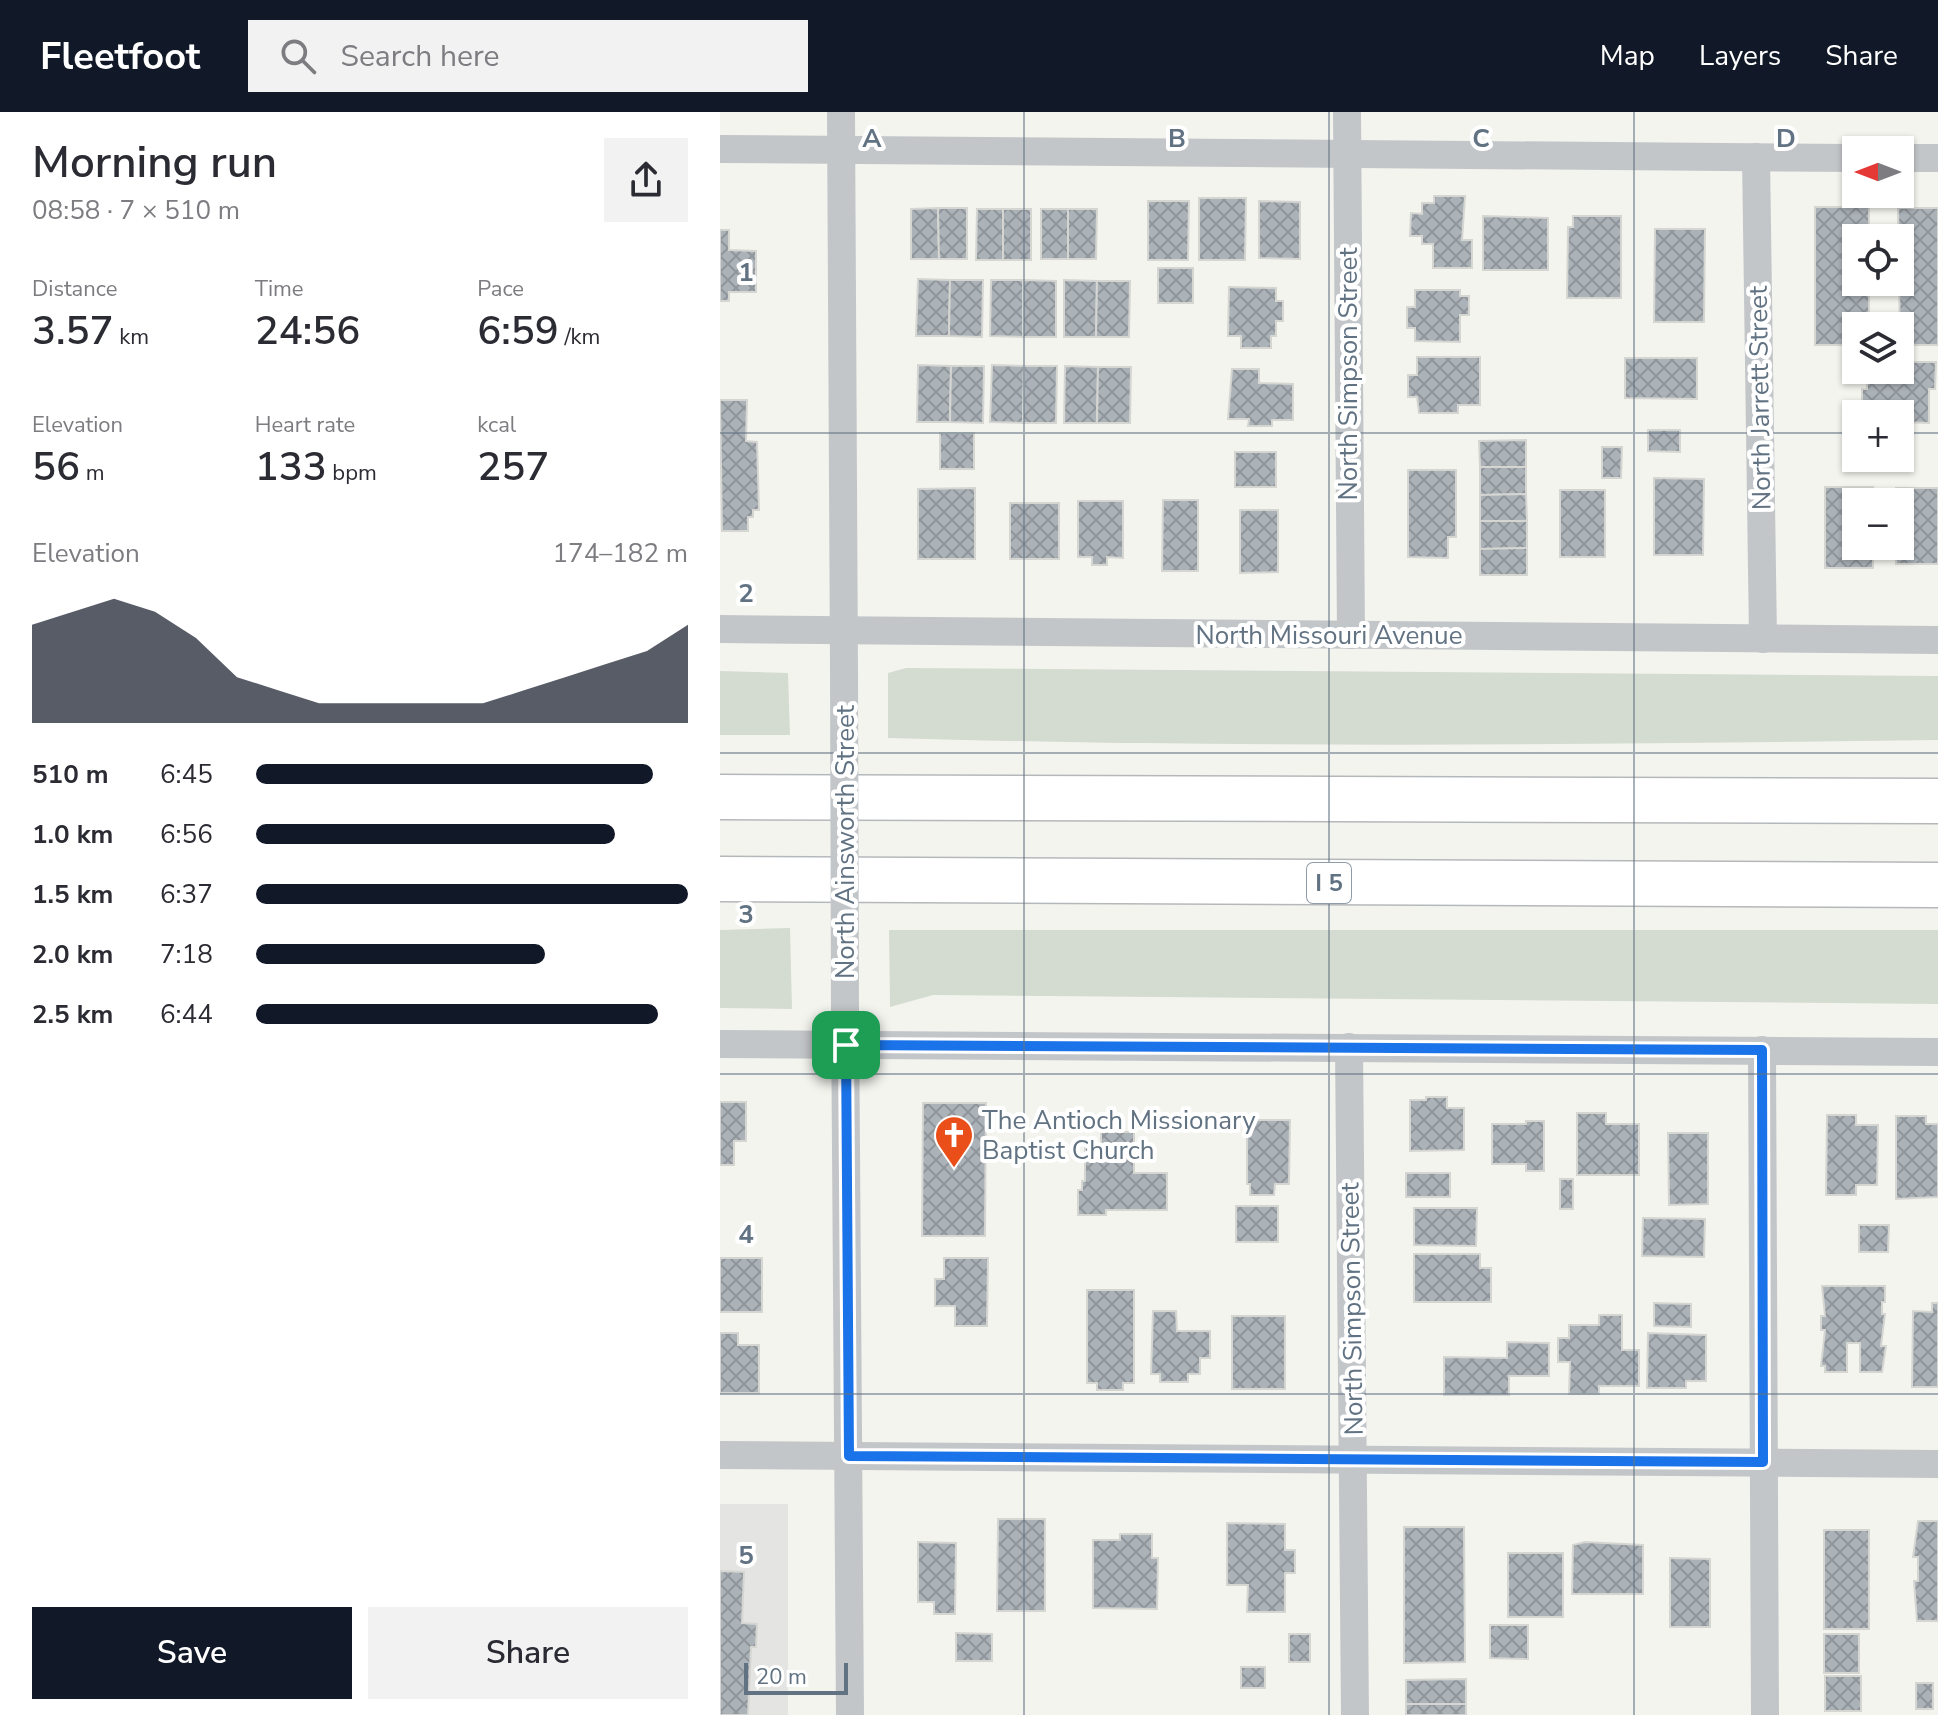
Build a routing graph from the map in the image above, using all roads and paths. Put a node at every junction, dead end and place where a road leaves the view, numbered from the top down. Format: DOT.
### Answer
graph roads {
  1 [pos="841,112"];
  2 [pos="1347,112"];
  3 [pos="720,149"];
  4 [pos="841,150"];
  5 [pos="1347,154"];
  6 [pos="1756,157"];
  7 [pos="1842,158"];
  8 [pos="1914,158"];
  9 [pos="1938,158"];
  10 [pos="720,629"];
  11 [pos="844,629"];
  12 [pos="1351,635"];
  13 [pos="1763,639"];
  14 [pos="1938,640"];
  15 [pos="720,797"];
  16 [pos="1938,801"];
  17 [pos="720,879"];
  18 [pos="1938,885"];
  19 [pos="720,1044"];
  20 [pos="846,1045"];
  21 [pos="1349,1047"];
  22 [pos="1762,1050"];
  23 [pos="1938,1052"];
  24 [pos="720,1455"];
  25 [pos="849,1456"];
  26 [pos="1354,1460"];
  27 [pos="1763,1462"];
  28 [pos="1938,1464"];
  29 [pos="850,1715"];
  30 [pos="1355,1715"];
  31 [pos="1765,1715"];
  1 -- 4 [label="street, North Ainsworth Street"];
  2 -- 5 [label="street, North Simpson Street"];
  3 -- 4 [label="street"];
  4 -- 5 [label="street"];
  4 -- 11 [label="street, North Ainsworth Street"];
  5 -- 6 [label="street"];
  5 -- 12 [label="street, North Simpson Street"];
  6 -- 7 [label="street"];
  6 -- 13 [label="street, North Jarrett Street"];
  8 -- 9 [label="street"];
  10 -- 11 [label="street, North Missouri Avenue"];
  11 -- 12 [label="street, North Missouri Avenue"];
  11 -- 20 [label="street, North Ainsworth Street, bridge"];
  12 -- 13 [label="street, North Missouri Avenue"];
  13 -- 14 [label="street, North Missouri Avenue"];
  15 -- 16 [label="highway"];
  17 -- 18 [label="highway, I 5"];
  19 -- 20 [label="street"];
  20 -- 21 [label="street"];
  20 -- 25 [label="street, North Ainsworth Street"];
  21 -- 22 [label="street"];
  21 -- 26 [label="street, North Simpson Street"];
  22 -- 23 [label="street"];
  22 -- 27 [label="street"];
  24 -- 25 [label="street"];
  25 -- 26 [label="street"];
  25 -- 29 [label="street, North Ainsworth Street"];
  26 -- 27 [label="street"];
  26 -- 30 [label="street, North Simpson Street"];
  27 -- 28 [label="street"];
  27 -- 31 [label="street"];
}
